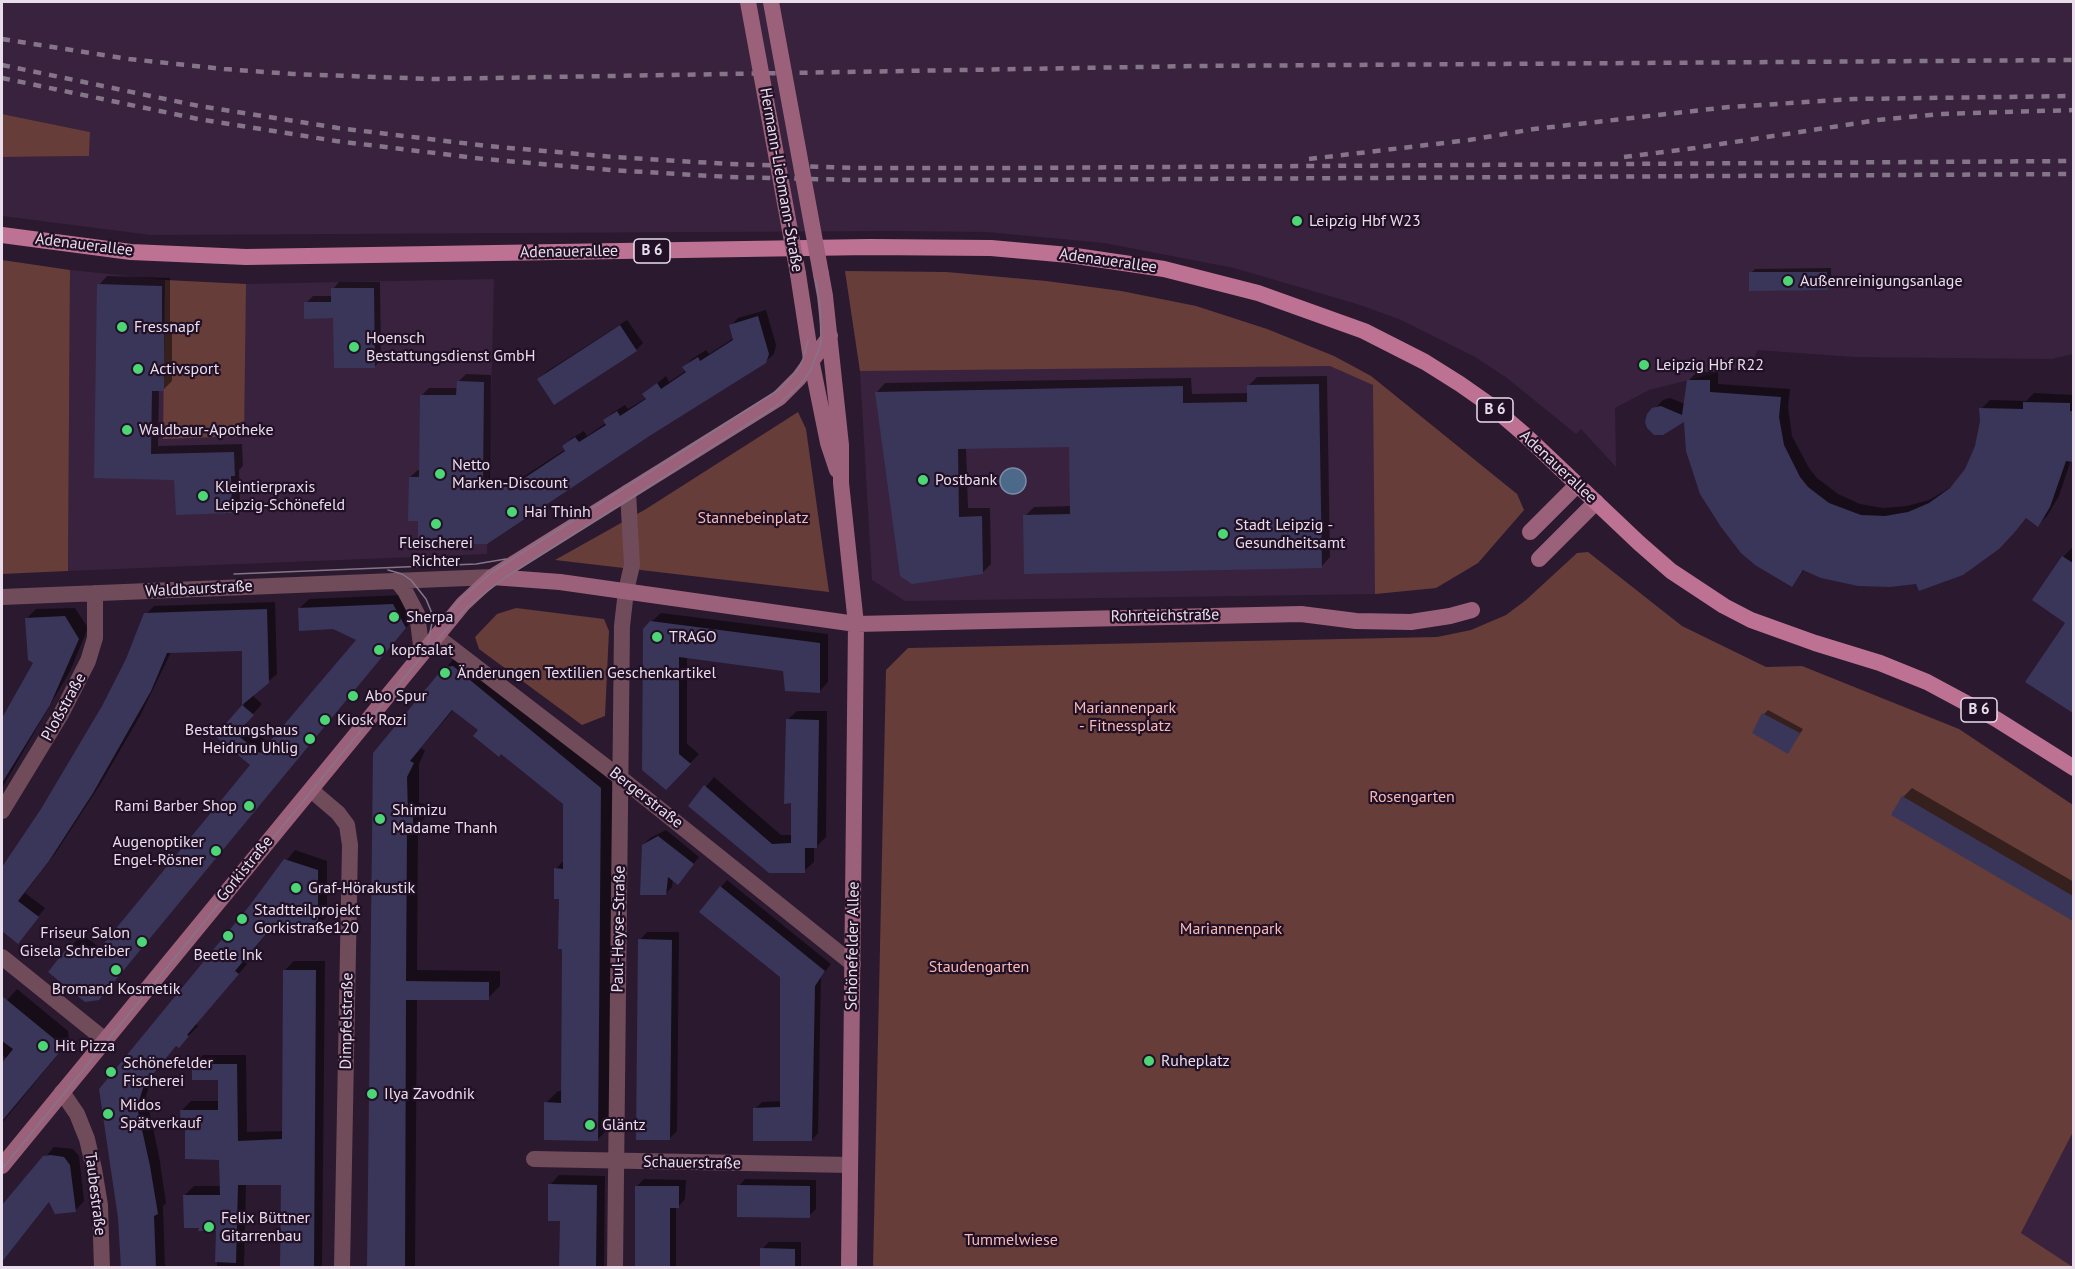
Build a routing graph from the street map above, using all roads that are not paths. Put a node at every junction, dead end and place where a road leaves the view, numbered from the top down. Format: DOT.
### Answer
graph roads {
  1 [pos="748,2"];
  2 [pos="771,2"];
  3 [pos="2,235"];
  4 [pos="830,336"];
  5 [pos="811,359"];
  6 [pos="816,383"];
  7 [pos="834,383"];
  8 [pos="790,388"];
  9 [pos="841,483"];
  10 [pos="1576,484"];
  11 [pos="628,492"];
  12 [pos="1596,502"];
  13 [pos="1530,532"];
  14 [pos="1539,559"];
  15 [pos="492,577"];
  16 [pos="397,581"];
  17 [pos="626,591"];
  18 [pos="95,593"];
  19 [pos="2,597"];
  20 [pos="1472,610"];
  21 [pos="856,624"];
  22 [pos="436,636"];
  23 [pos="422,653"];
  24 [pos="2073,768"];
  25 [pos="622,779"];
  26 [pos="310,790"];
  27 [pos="2,811"];
  28 [pos="2,957"];
  29 [pos="853,963"];
  30 [pos="105,1040"];
  31 [pos="62,1092"];
  32 [pos="534,1159"];
  33 [pos="616,1161"];
  34 [pos="850,1165"];
  35 [pos="2,1166"];
  36 [pos="102,1268"];
  37 [pos="342,1268"];
  38 [pos="615,1268"];
  39 [pos="849,1268"];
  1 -- 5 [label="main road, Hermann-Liebmann-Straße, bridge"];
  2 -- 4 [label="main road, Hermann-Liebmann-Straße, bridge"];
  3 -- 10 [label="main road, Adenauerallee / B 6"];
  4 -- 5 [label="main road"];
  4 -- 7 [label="main road"];
  5 -- 6 [label="main road"];
  5 -- 8 [label="main road"];
  6 -- 7 [label="main road"];
  6 -- 8 [label="main road"];
  6 -- 9 [label="main road"];
  7 -- 9 [label="main road"];
  8 -- 11 [label="main road"];
  9 -- 21 [label="main road"];
  10 -- 12 [label="main road, Adenauerallee / B 6"];
  10 -- 13 [label="main road"];
  11 -- 15 [label="main road"];
  11 -- 17 [label="street"];
  12 -- 14 [label="main road"];
  12 -- 24 [label="main road, Adenauerallee / B 6"];
  15 -- 16 [label="street, Waldbaurstraße"];
  15 -- 17 [label="main road"];
  15 -- 22 [label="main road, Gorkistraße"];
  16 -- 18 [label="street, Waldbaurstraße"];
  16 -- 23 [label="street"];
  17 -- 21 [label="main road"];
  17 -- 25 [label="street, Paul-Heyse-Straße"];
  18 -- 19 [label="street, Waldbaurstraße"];
  18 -- 27 [label="street, Ploßstraße"];
  20 -- 21 [label="main road, Rohrteichstraße"];
  21 -- 29 [label="main road, Schönefelder Allee"];
  22 -- 23 [label="main road, Gorkistraße"];
  22 -- 25 [label="street, Bergerstraße"];
  23 -- 26 [label="main road, Gorkistraße"];
  25 -- 29 [label="street, Bergerstraße"];
  25 -- 33 [label="street, Paul-Heyse-Straße"];
  26 -- 30 [label="main road, Gorkistraße"];
  26 -- 37 [label="street, Dimpfelstraße"];
  28 -- 30 [label="street"];
  29 -- 34 [label="main road, Schönefelder Allee"];
  30 -- 31 [label="main road, Gorkistraße"];
  31 -- 35 [label="main road, Gorkistraße"];
  31 -- 36 [label="street, Taubestraße"];
  32 -- 33 [label="street, Schauerstraße"];
  33 -- 34 [label="street, Schauerstraße"];
  33 -- 38 [label="street, Paul-Heyse-Straße"];
  34 -- 39 [label="main road, Schönefelder Allee"];
}
